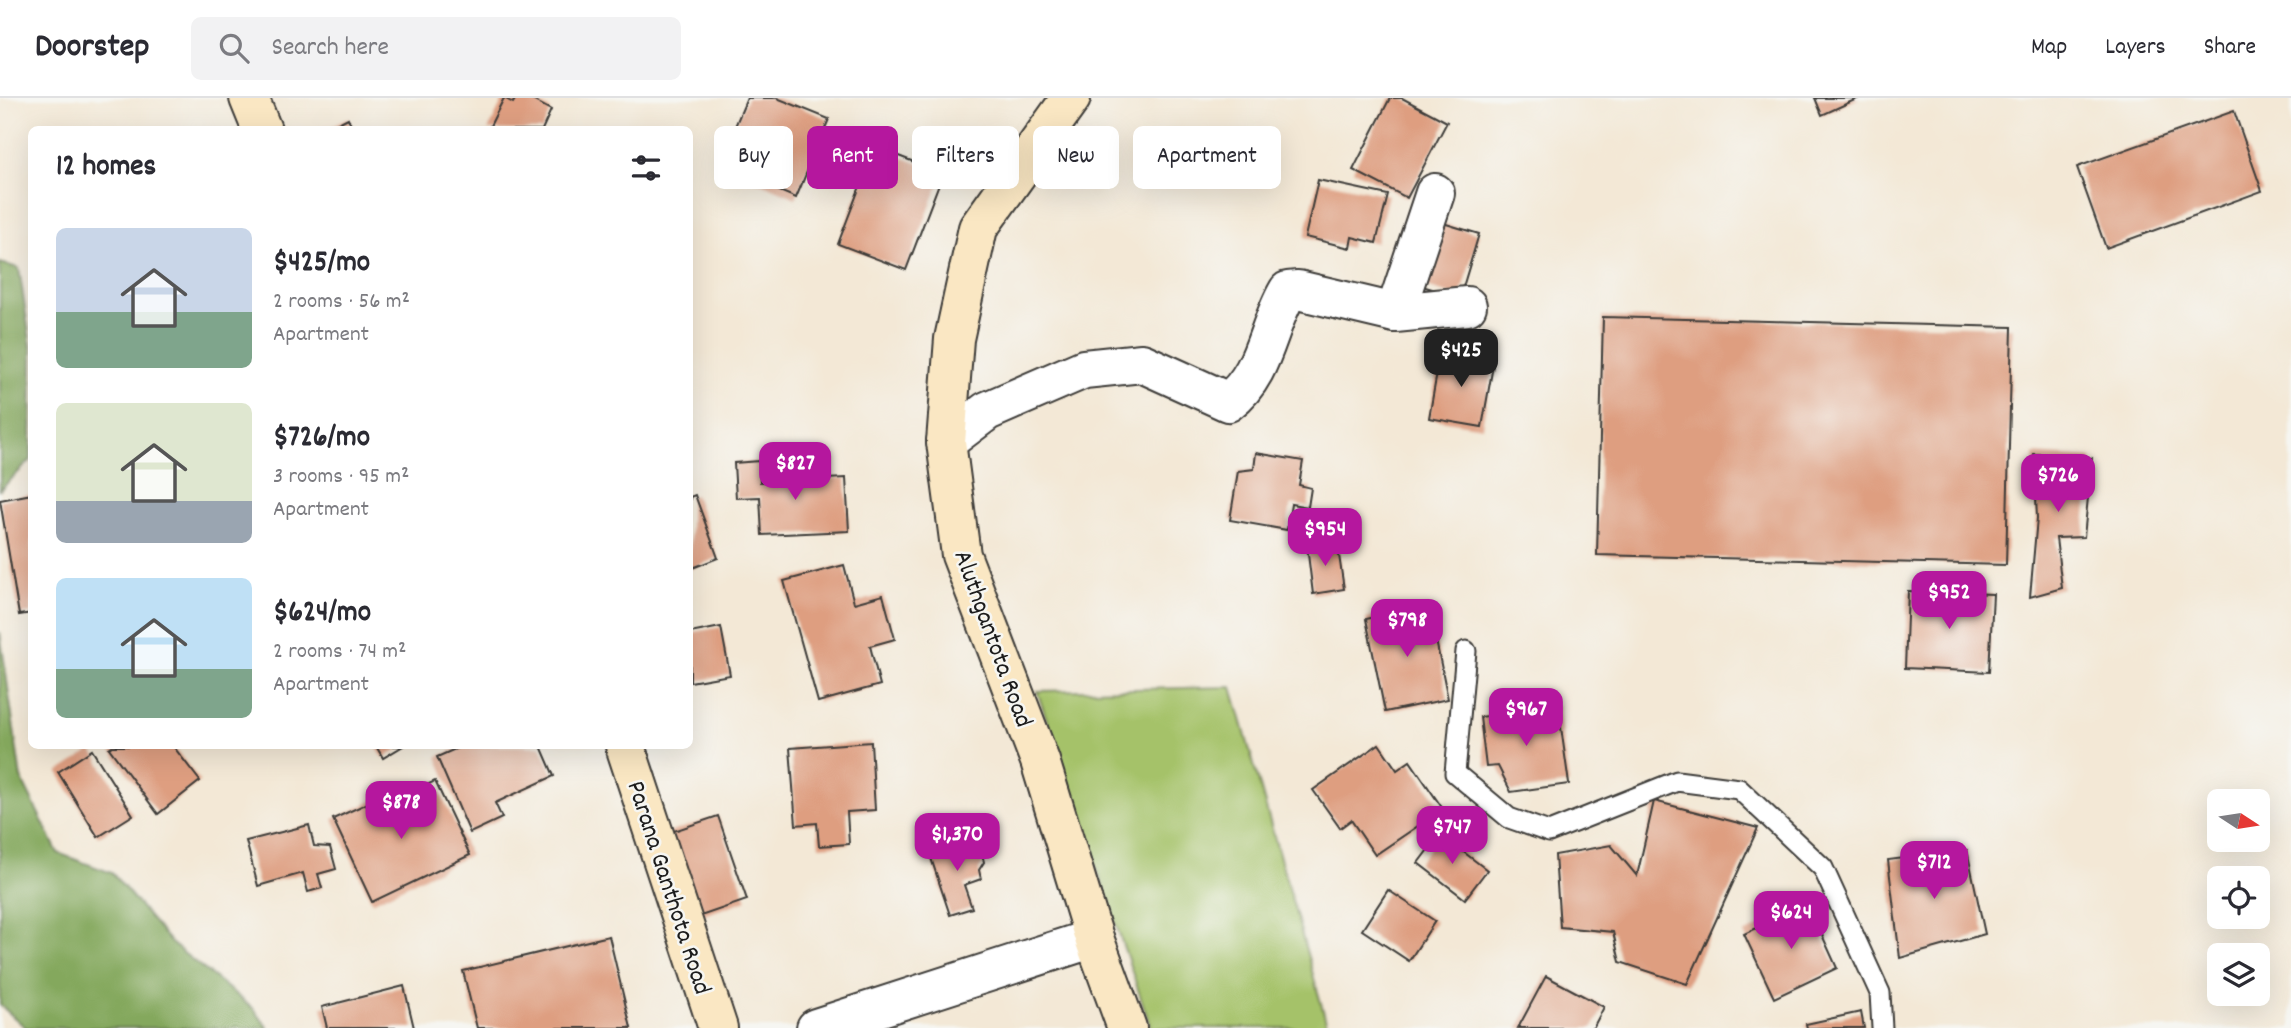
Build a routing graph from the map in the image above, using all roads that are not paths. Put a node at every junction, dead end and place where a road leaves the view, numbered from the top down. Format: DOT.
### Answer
graph roads {
  1 [pos="249,98"];
  2 [pos="1071,98"];
  3 [pos="260,126"];
  4 [pos="1434,192"];
  5 [pos="1467,306"];
  6 [pos="1395,313"];
  7 [pos="946,442"];
  8 [pos="1466,652"];
  9 [pos="626,749"];
  10 [pos="1094,938"];
  11 [pos="718,1028"];
  12 [pos="816,1028"];
  13 [pos="1127,1028"];
  14 [pos="1882,1028"];
  1 -- 3 [label="street"];
  2 -- 7 [label="street, Aluthgantota Road"];
  4 -- 6 [label="street"];
  5 -- 6 [label="street"];
  6 -- 7 [label="street"];
  7 -- 10 [label="street, Aluthgantota Road"];
  8 -- 14 [label="lane"];
  9 -- 11 [label="street, Parana Ganthota Road"];
  10 -- 12 [label="street"];
  10 -- 13 [label="street, Aluthgantota Road"];
}
